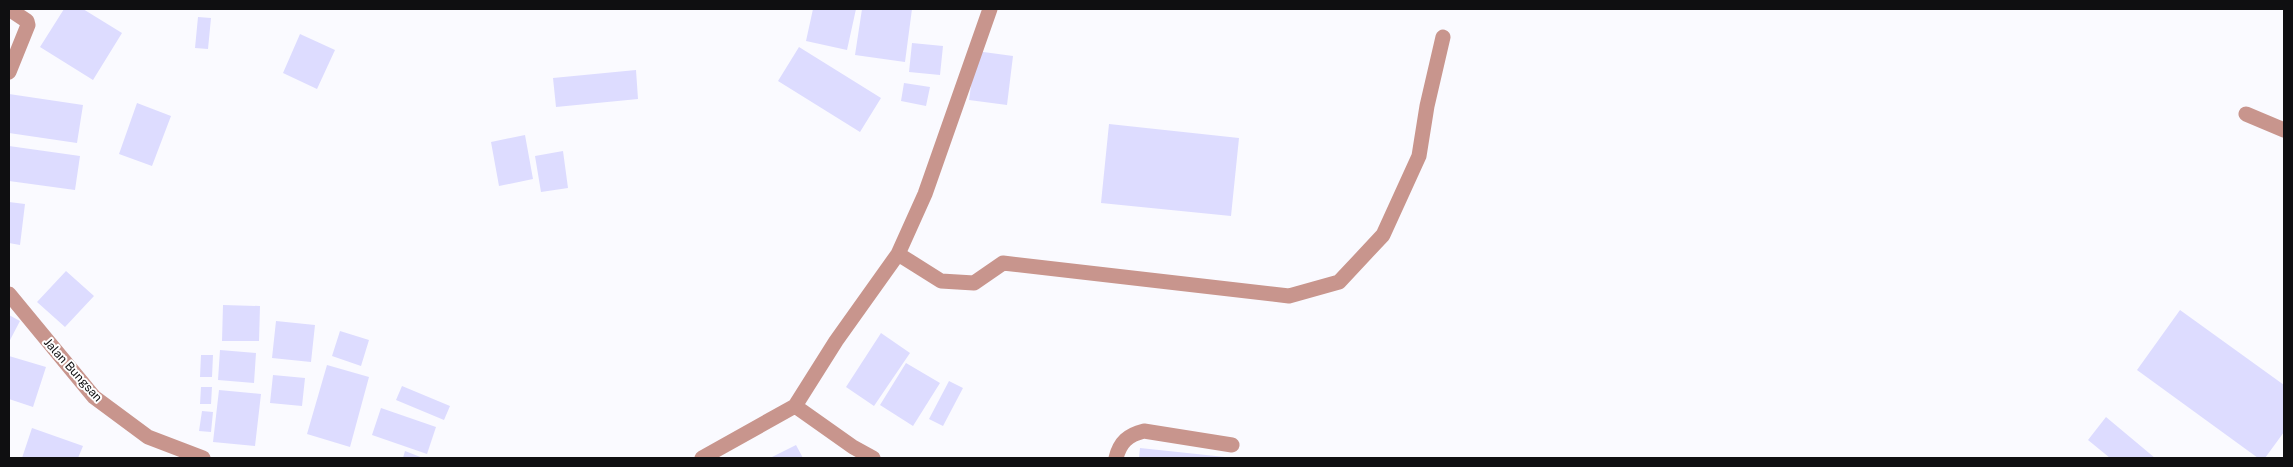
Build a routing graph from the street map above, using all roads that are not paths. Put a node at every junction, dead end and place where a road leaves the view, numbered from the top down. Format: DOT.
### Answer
graph roads {
  1 [pos="9,9"];
  2 [pos="990,9"];
  3 [pos="1443,38"];
  4 [pos="9,72"];
  5 [pos="2246,114"];
  6 [pos="2284,130"];
  7 [pos="898,254"];
  8 [pos="9,294"];
  9 [pos="795,406"];
  10 [pos="1232,445"];
  11 [pos="203,458"];
  12 [pos="702,458"];
  13 [pos="873,458"];
  14 [pos="1116,458"];
  1 -- 4 [label="street"];
  2 -- 7 [label="street"];
  3 -- 7 [label="street"];
  5 -- 6 [label="street"];
  7 -- 9 [label="street"];
  8 -- 11 [label="street, Jalan Bungsan"];
  9 -- 12 [label="street"];
  9 -- 13 [label="street"];
  10 -- 14 [label="street"];
}
